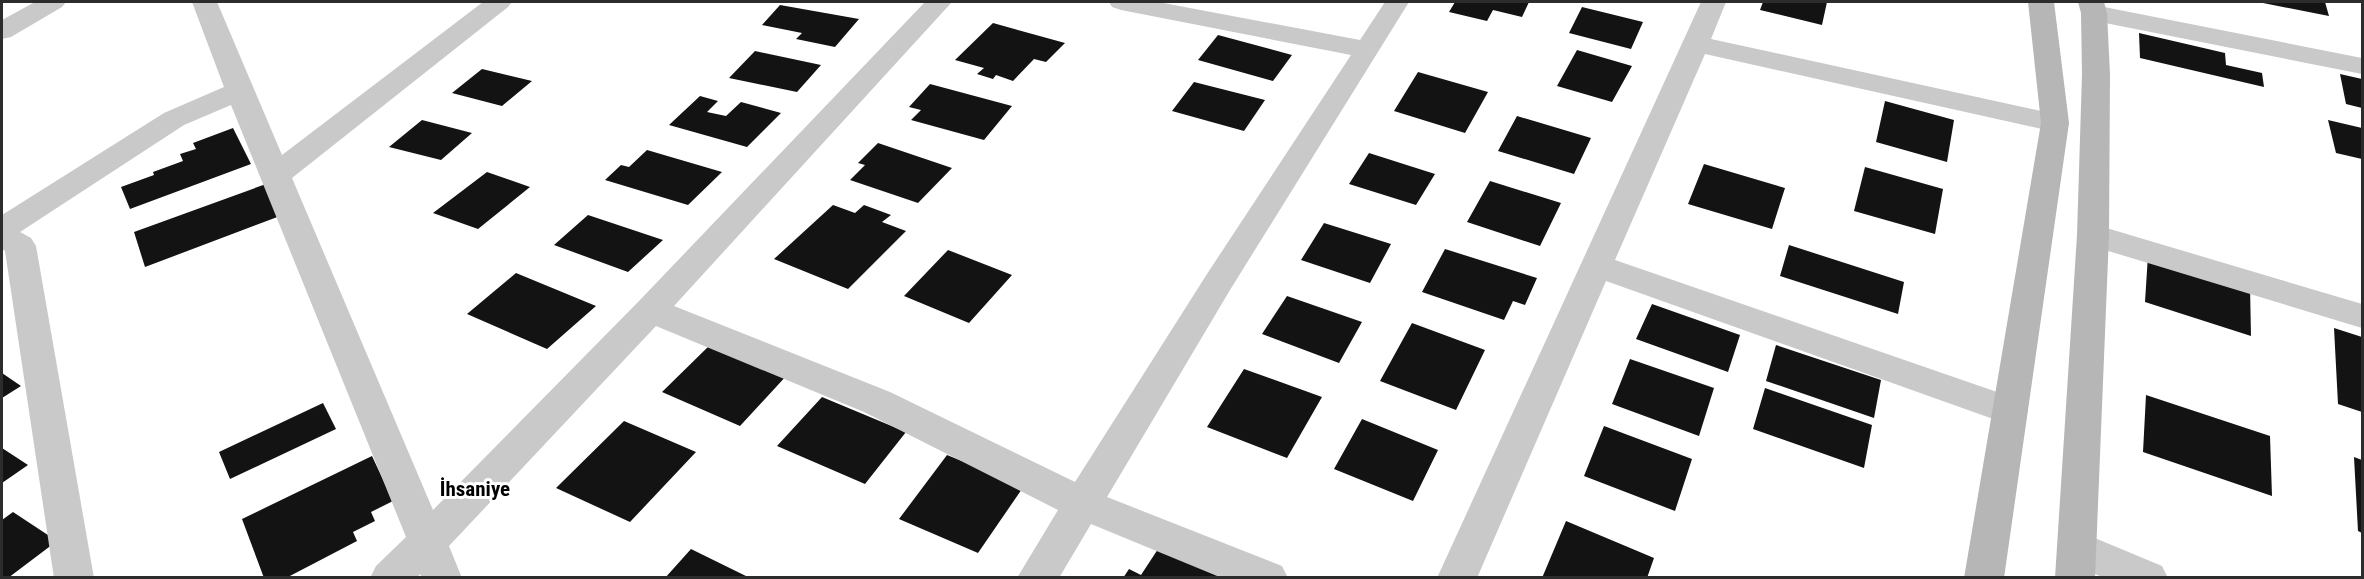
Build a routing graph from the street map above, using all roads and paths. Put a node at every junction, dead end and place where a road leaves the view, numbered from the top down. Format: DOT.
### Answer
graph roads {
  1 [pos="53,2"];
  2 [pos="204,2"];
  3 [pos="499,2"];
  4 [pos="939,2"];
  5 [pos="1121,2"];
  6 [pos="1397,2"];
  7 [pos="1713,2"];
  8 [pos="2041,2"];
  9 [pos="2092,7"];
  10 [pos="2,31"];
  11 [pos="1696,44"];
  12 [pos="1368,50"];
  13 [pos="2362,66"];
  14 [pos="238,91"];
  15 [pos="2055,123"];
  16 [pos="276,175"];
  17 [pos="2,229"];
  18 [pos="2,235"];
  19 [pos="2093,235"];
  20 [pos="1598,266"];
  21 [pos="651,310"];
  22 [pos="2362,316"];
  23 [pos="2010,411"];
  24 [pos="1083,504"];
  25 [pos="427,542"];
  26 [pos="2077,563"];
  27 [pos="74,578"];
  28 [pos="390,578"];
  29 [pos="442,578"];
  30 [pos="1037,578"];
  31 [pos="1268,578"];
  32 [pos="1457,578"];
  33 [pos="1984,578"];
  34 [pos="2148,578"];
  1 -- 10 [label="street"];
  2 -- 14 [label="street"];
  3 -- 16 [label="street"];
  4 -- 21 [label="street"];
  5 -- 12 [label="street"];
  6 -- 12 [label="street"];
  7 -- 11 [label="street"];
  8 -- 15 [label="main road"];
  9 -- 13 [label="street"];
  9 -- 19 [label="main road"];
  11 -- 15 [label="street"];
  11 -- 20 [label="street"];
  12 -- 24 [label="street"];
  14 -- 16 [label="street"];
  14 -- 17 [label="street"];
  15 -- 23 [label="main road"];
  16 -- 25 [label="street"];
  18 -- 27 [label="street"];
  19 -- 22 [label="street"];
  19 -- 26 [label="main road"];
  20 -- 23 [label="street"];
  20 -- 32 [label="street"];
  21 -- 24 [label="street"];
  21 -- 25 [label="street"];
  23 -- 33 [label="main road"];
  24 -- 30 [label="street"];
  24 -- 31 [label="street"];
  25 -- 28 [label="street"];
  25 -- 29 [label="street"];
  26 -- 34 [label="street"];
}
